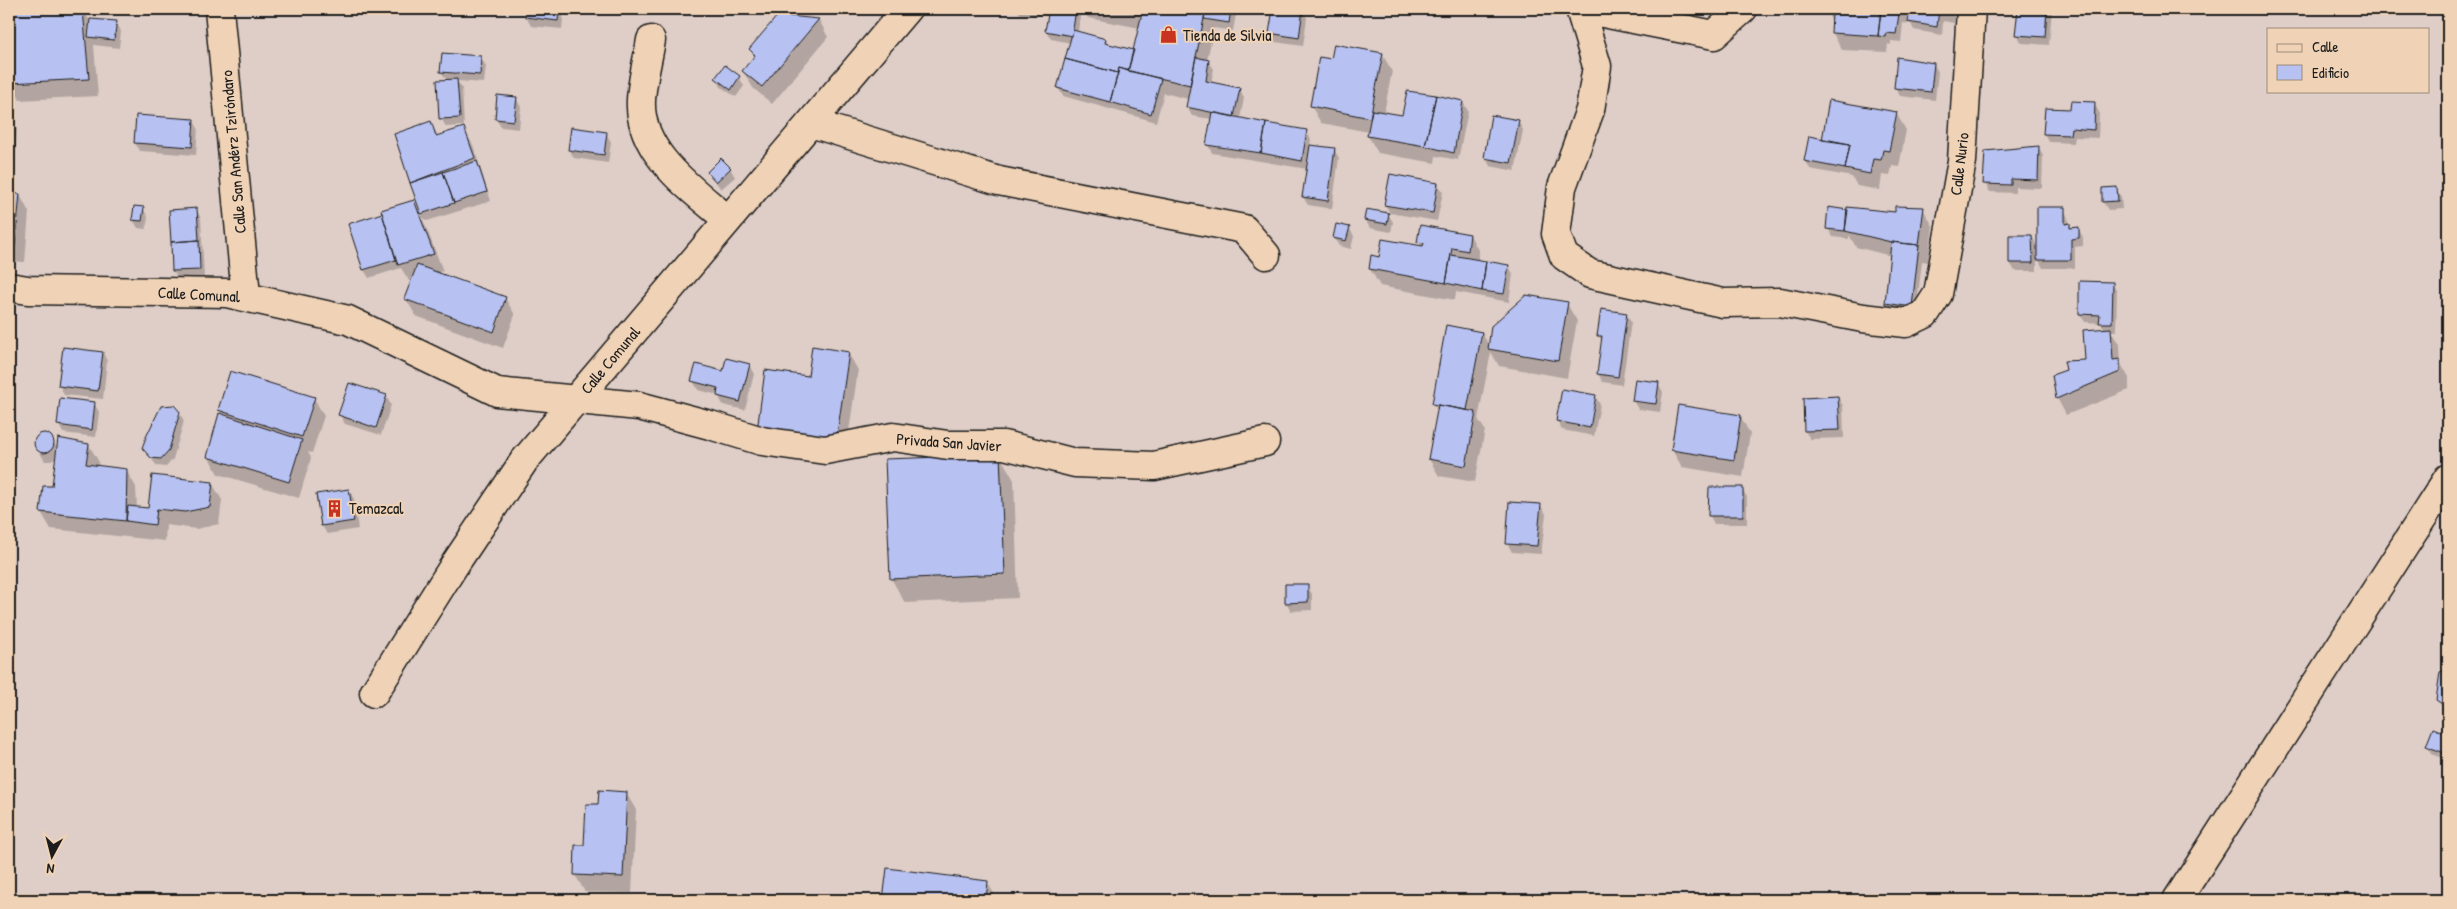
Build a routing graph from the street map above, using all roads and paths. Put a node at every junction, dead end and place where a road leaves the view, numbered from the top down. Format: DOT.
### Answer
graph roads {
  1 [pos="219,9"];
  2 [pos="907,9"];
  3 [pos="1582,9"];
  4 [pos="1971,9"];
  5 [pos="1736,16"];
  6 [pos="651,40"];
  7 [pos="811,123"];
  8 [pos="728,220"];
  9 [pos="1266,254"];
  10 [pos="9,287"];
  11 [pos="246,296"];
  12 [pos="576,401"];
  13 [pos="1265,442"];
  14 [pos="2448,478"];
  15 [pos="374,693"];
  16 [pos="2177,900"];
  1 -- 11 [label="street, Calle San Andérz Tziróndaro"];
  2 -- 7 [label="street, Calle Comunal"];
  3 -- 4 [label="street, Calle Nurio"];
  3 -- 5 [label="street"];
  6 -- 8 [label="street"];
  7 -- 8 [label="street, Calle Comunal"];
  7 -- 9 [label="street"];
  8 -- 12 [label="street, Calle Comunal"];
  10 -- 11 [label="street, Calle Comunal"];
  11 -- 12 [label="street, Calle Comunal"];
  12 -- 13 [label="street, Privada San Javier"];
  12 -- 15 [label="street"];
  14 -- 16 [label="street"];
}
